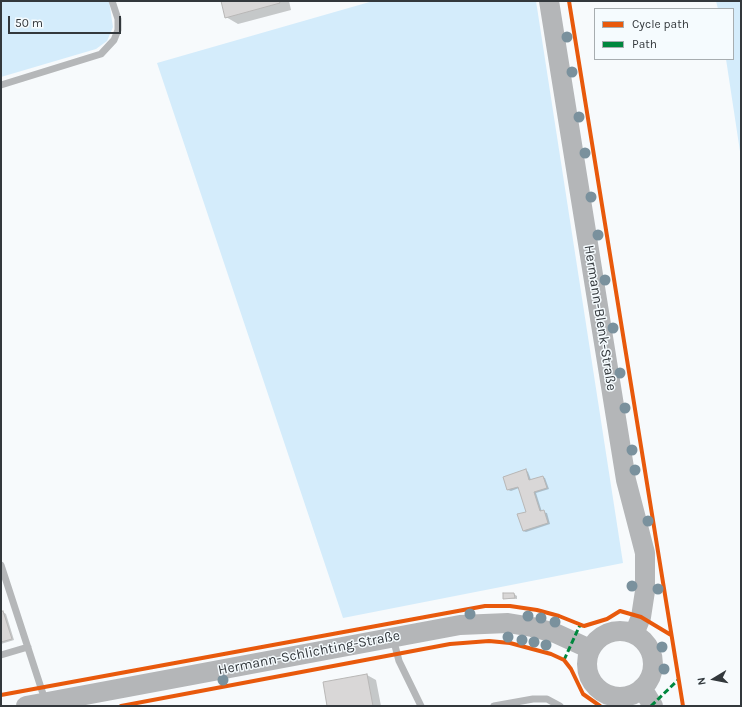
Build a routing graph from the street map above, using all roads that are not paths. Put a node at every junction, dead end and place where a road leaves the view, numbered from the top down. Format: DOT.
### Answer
graph roads {
  1 [pos="112,1"];
  2 [pos="549,1"];
  3 [pos="1,85"];
  4 [pos="1,565"];
  5 [pos="634,634"];
  6 [pos="393,637"];
  7 [pos="28,647"];
  8 [pos="590,649"];
  9 [pos="1,655"];
  10 [pos="642,688"];
  11 [pos="46,702"];
  12 [pos="26,706"];
  13 [pos="421,706"];
  14 [pos="494,706"];
  15 [pos="560,706"];
  16 [pos="653,706"];
  1 -- 3 [label="lane"];
  2 -- 5 [label="street, Hermann-Blenk-Straße"];
  4 -- 7 [label="lane"];
  5 -- 8 [label="street"];
  5 -- 10 [label="street"];
  6 -- 8 [label="street, Hermann-Schlichting-Straße"];
  6 -- 11 [label="street, Hermann-Schlichting-Straße"];
  6 -- 13 [label="lane"];
  7 -- 9 [label="lane"];
  7 -- 11 [label="lane"];
  8 -- 10 [label="street"];
  10 -- 16 [label="street"];
  11 -- 12 [label="street, Hermann-Schlichting-Straße"];
  14 -- 15 [label="lane"];
}
